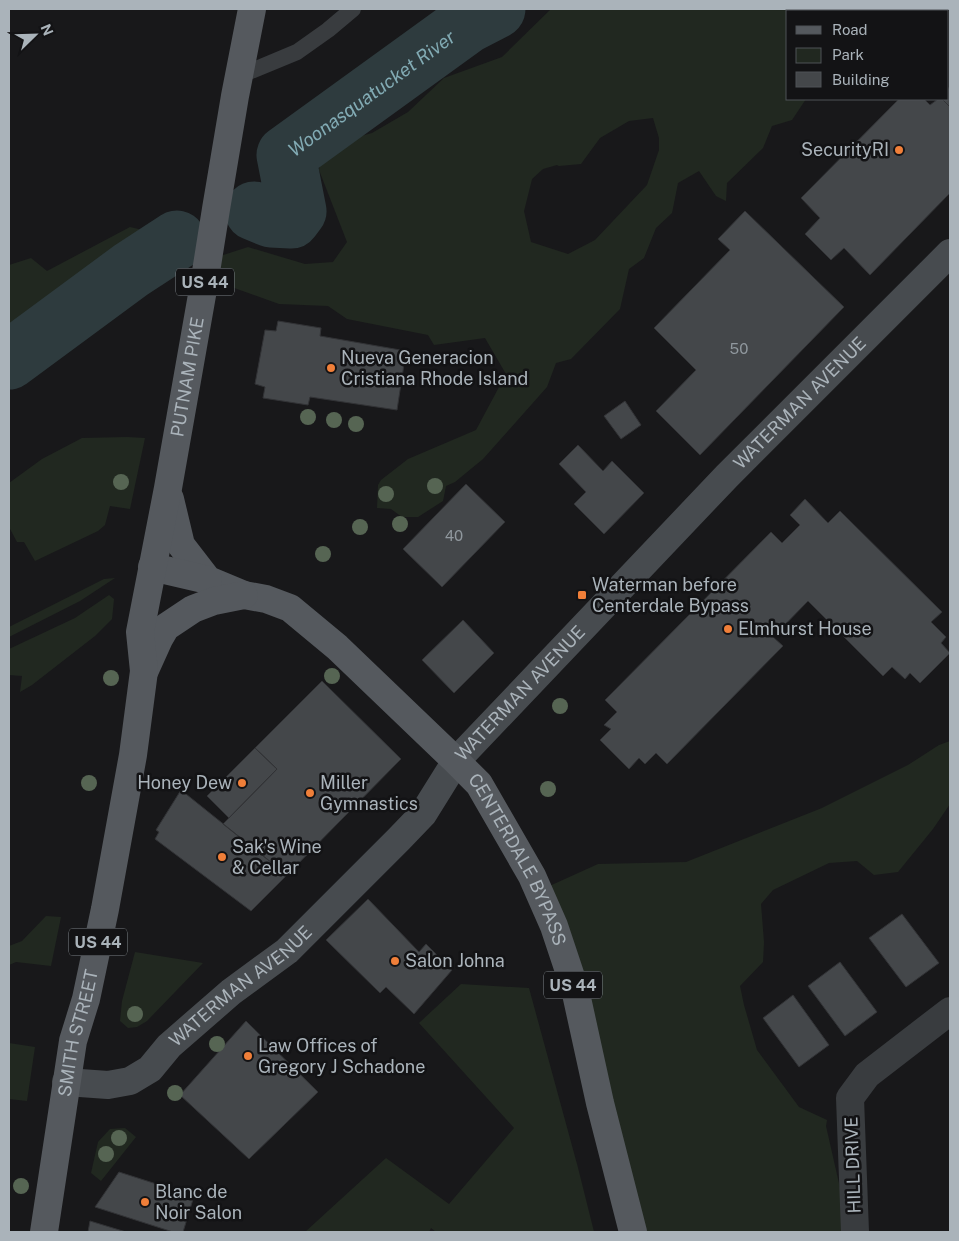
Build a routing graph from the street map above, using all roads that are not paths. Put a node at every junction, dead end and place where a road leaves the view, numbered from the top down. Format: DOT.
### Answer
graph roads {
  1 [pos="252,9"];
  2 [pos="353,9"];
  3 [pos="239,76"];
  4 [pos="950,253"];
  5 [pos="168,488"];
  6 [pos="152,567"];
  7 [pos="208,580"];
  8 [pos="244,595"];
  9 [pos="144,671"];
  10 [pos="456,761"];
  11 [pos="950,1011"];
  12 [pos="66,1082"];
  13 [pos="44,1232"];
  14 [pos="633,1232"];
  15 [pos="855,1232"];
  1 -- 3 [label="main road, PUTNAM PIKE / US 44"];
  2 -- 3 [label="lane"];
  3 -- 5 [label="main road, PUTNAM PIKE / US 44"];
  4 -- 10 [label="main road, WATERMAN AVENUE"];
  5 -- 6 [label="main road, PUTNAM PIKE / US 44"];
  5 -- 7 [label="main road, CENTERDALE BYPASS / US 44"];
  6 -- 7 [label="main road"];
  6 -- 9 [label="main road, SMITH STREET / US 44"];
  7 -- 8 [label="main road, CENTERDALE BYPASS / US 44"];
  8 -- 9 [label="main road, CENTERDALE BYPASS"];
  8 -- 10 [label="main road, CENTERDALE BYPASS / US 44"];
  9 -- 12 [label="main road, SMITH STREET / US 44"];
  10 -- 12 [label="main road, WATERMAN AVENUE"];
  10 -- 14 [label="main road, CENTERDALE BYPASS / US 44"];
  11 -- 15 [label="street, HILL DRIVE"];
  12 -- 13 [label="main road, SMITH STREET / US 44"];
}
